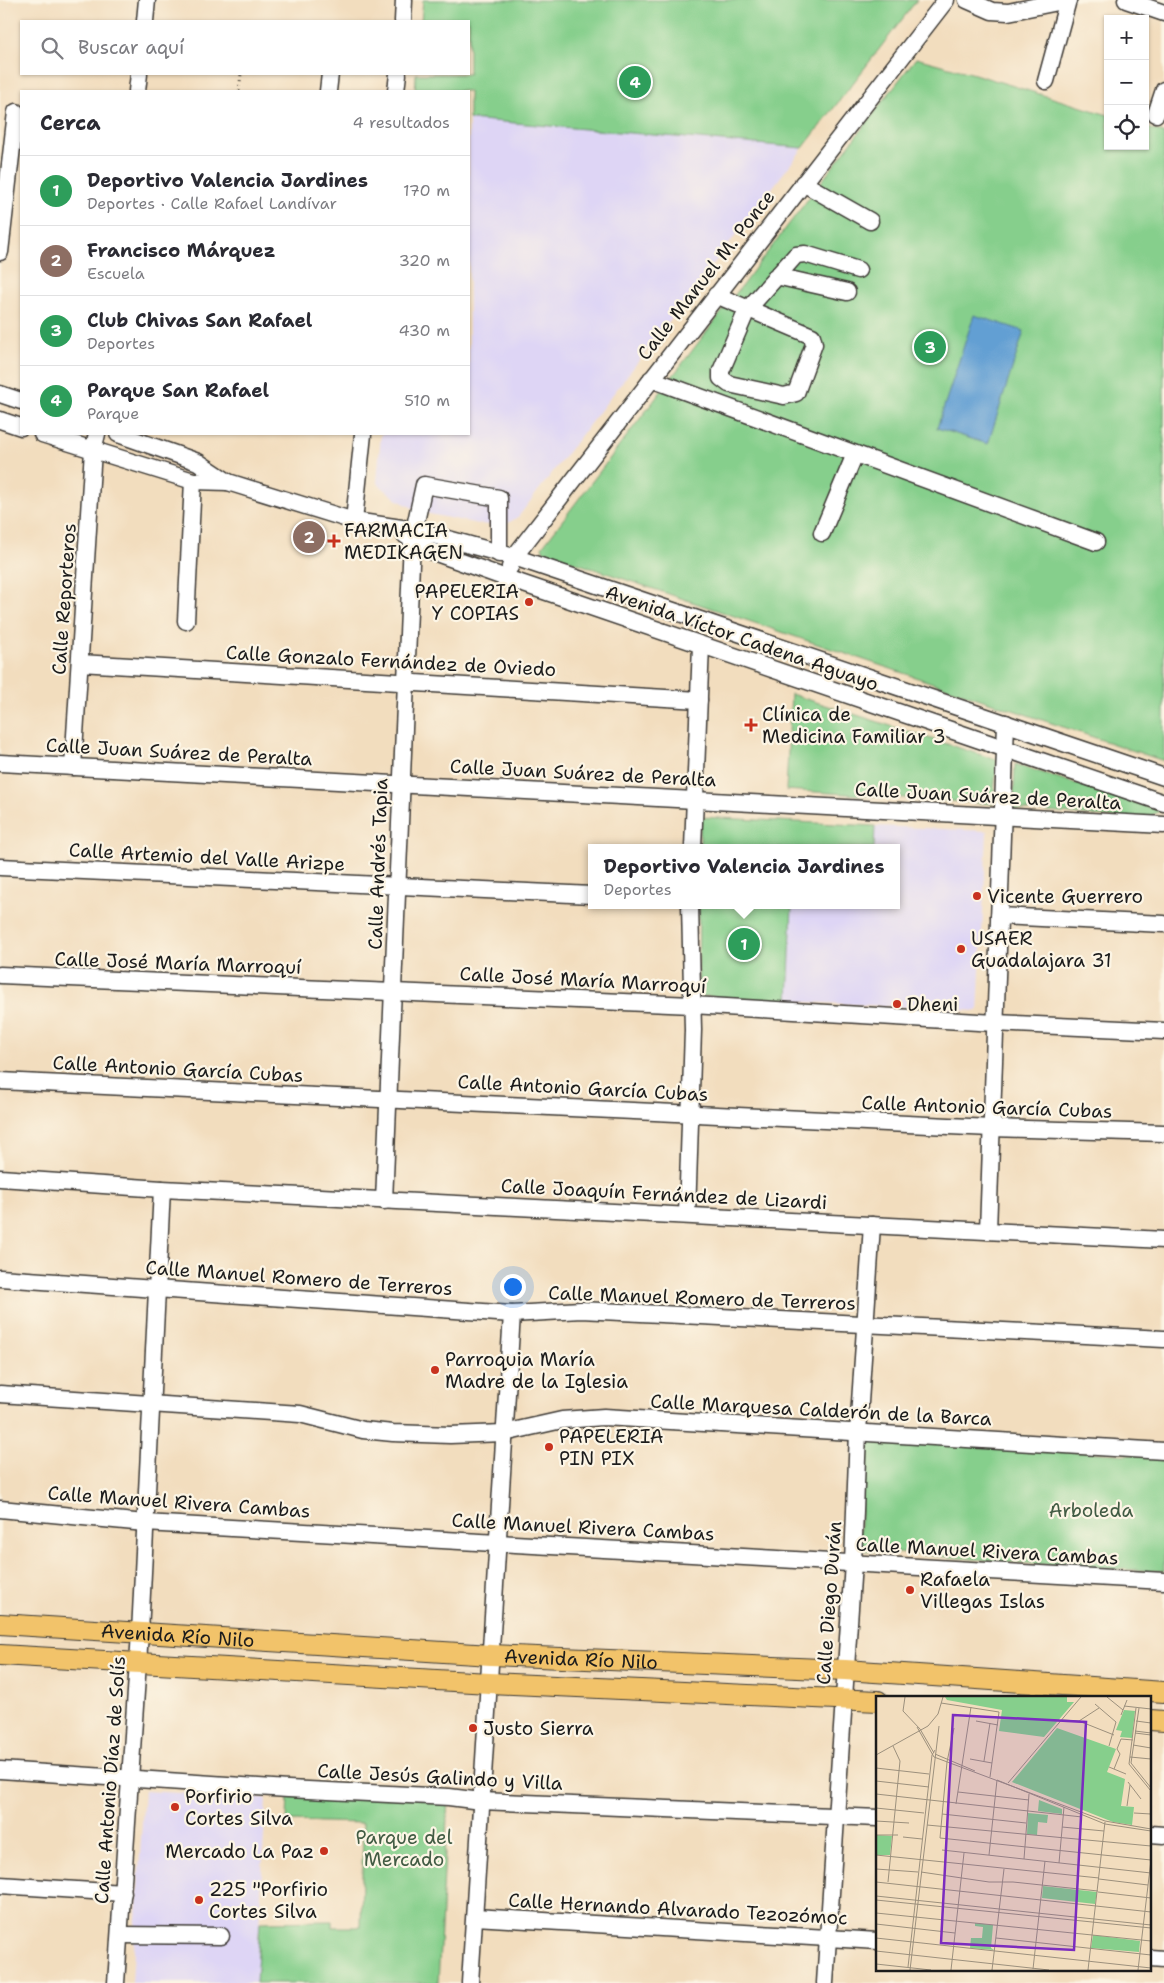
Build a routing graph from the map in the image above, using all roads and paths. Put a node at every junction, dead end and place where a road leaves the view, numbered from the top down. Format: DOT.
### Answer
graph roads {
  1 [pos="147,0"];
  2 [pos="404,0"];
  3 [pos="946,0"];
  4 [pos="967,0"];
  5 [pos="1068,0"];
  6 [pos="1126,0"];
  7 [pos="1032,4"];
  8 [pos="1164,13"];
  9 [pos="145,20"];
  10 [pos="403,20"];
  11 [pos="139,75"];
  12 [pos="241,75"];
  13 [pos="330,75"];
  14 [pos="398,75"];
  15 [pos="1046,80"];
  16 [pos="137,90"];
  17 [pos="239,90"];
  18 [pos="328,90"];
  19 [pos="396,90"];
  20 [pos="1164,90"];
  21 [pos="16,112"];
  22 [pos="1156,114"];
  23 [pos="802,183"];
  24 [pos="870,221"];
  25 [pos="0,252"];
  26 [pos="858,270"];
  27 [pos="776,276"];
  28 [pos="848,292"];
  29 [pos="716,295"];
  30 [pos="747,310"];
  31 [pos="651,379"];
  32 [pos="0,394"];
  33 [pos="20,401"];
  34 [pos="0,420"];
  35 [pos="20,427"];
  36 [pos="45,435"];
  37 [pos="97,435"];
  38 [pos="121,435"];
  39 [pos="363,435"];
  40 [pos="94,450"];
  41 [pos="855,454"];
  42 [pos="194,481"];
  43 [pos="228,482"];
  44 [pos="354,521"];
  45 [pos="822,533"];
  46 [pos="413,535"];
  47 [pos="1096,542"];
  48 [pos="506,556"];
  49 [pos="506,578"];
  50 [pos="186,621"];
  51 [pos="701,645"];
  52 [pos="80,662"];
  53 [pos="406,681"];
  54 [pos="699,700"];
  55 [pos="1006,723"];
  56 [pos="1005,748"];
  57 [pos="0,763"];
  58 [pos="73,767"];
  59 [pos="1164,777"];
  60 [pos="402,784"];
  61 [pos="695,798"];
  62 [pos="1164,803"];
  63 [pos="1002,816"];
  64 [pos="1164,825"];
  65 [pos="693,844"];
  66 [pos="0,867"];
  67 [pos="397,886"];
  68 [pos="588,895"];
  69 [pos="690,909"];
  70 [pos="999,916"];
  71 [pos="1164,924"];
  72 [pos="0,975"];
  73 [pos="393,992"];
  74 [pos="692,1005"];
  75 [pos="995,1024"];
  76 [pos="1164,1031"];
  77 [pos="0,1081"];
  78 [pos="388,1098"];
  79 [pos="692,1113"];
  80 [pos="991,1128"];
  81 [pos="1164,1133"];
  82 [pos="0,1178"];
  83 [pos="162,1189"];
  84 [pos="384,1201"];
  85 [pos="687,1215"];
  86 [pos="872,1224"];
  87 [pos="988,1231"];
  88 [pos="1164,1240"];
  89 [pos="0,1278"];
  90 [pos="157,1288"];
  91 [pos="512,1314"];
  92 [pos="864,1323"];
  93 [pos="1164,1339"];
  94 [pos="0,1394"];
  95 [pos="151,1405"];
  96 [pos="858,1432"];
  97 [pos="504,1433"];
  98 [pos="1164,1451"];
  99 [pos="0,1509"];
  100 [pos="145,1523"];
  101 [pos="499,1542"];
  102 [pos="853,1563"];
  103 [pos="1164,1581"];
  104 [pos="0,1624"];
  105 [pos="140,1633"];
  106 [pos="0,1655"];
  107 [pos="491,1655"];
  108 [pos="138,1663"];
  109 [pos="845,1670"];
  110 [pos="489,1683"];
  111 [pos="1164,1692"];
  112 [pos="843,1698"];
  113 [pos="876,1701"];
  114 [pos="0,1770"];
  115 [pos="129,1778"];
  116 [pos="481,1800"];
  117 [pos="837,1816"];
  118 [pos="876,1818"];
  119 [pos="0,1885"];
  120 [pos="123,1893"];
  121 [pos="475,1917"];
  122 [pos="120,1934"];
  123 [pos="221,1936"];
  124 [pos="828,1938"];
  125 [pos="876,1941"];
  126 [pos="116,1983"];
  127 [pos="470,1983"];
  128 [pos="825,1983"];
  1 -- 9 [label="street"];
  2 -- 10 [label="street"];
  3 -- 23 [label="street, Calle Manuel M. Ponce"];
  4 -- 7 [label="street"];
  5 -- 7 [label="street"];
  5 -- 15 [label="street"];
  6 -- 8 [label="street"];
  11 -- 16 [label="street"];
  12 -- 17 [label="path"];
  13 -- 18 [label="street"];
  14 -- 19 [label="street"];
  20 -- 22 [label="street"];
  21 -- 25 [label="street"];
  23 -- 24 [label="street"];
  23 -- 29 [label="street, Calle Manuel M. Ponce"];
  26 -- 27 [label="street"];
  27 -- 28 [label="street"];
  27 -- 30 [label="street"];
  29 -- 30 [label="street"];
  29 -- 31 [label="street, Calle Manuel M. Ponce"];
  30 -- 30 [label="street"];
  31 -- 41 [label="street"];
  31 -- 48 [label="street, Calle Manuel M. Ponce"];
  32 -- 33 [label="street"];
  34 -- 35 [label="street"];
  36 -- 40 [label="street, Avenida Víctor Cadena Aguayo"];
  37 -- 40 [label="street, Calle Reporteros"];
  38 -- 43 [label="street, Avenida Víctor Cadena Aguayo"];
  39 -- 44 [label="street"];
  40 -- 42 [label="street, Avenida Víctor Cadena Aguayo"];
  40 -- 52 [label="street, Calle Reporteros"];
  41 -- 45 [label="street"];
  41 -- 47 [label="street"];
  42 -- 43 [label="street, Avenida Víctor Cadena Aguayo"];
  42 -- 50 [label="street"];
  43 -- 44 [label="street, Avenida Víctor Cadena Aguayo"];
  44 -- 46 [label="street, Avenida Víctor Cadena Aguayo"];
  46 -- 48 [label="street, Avenida Víctor Cadena Aguayo"];
  46 -- 48 [label="street, Calle Andrés Tapia"];
  46 -- 49 [label="street, Avenida Víctor Cadena Aguayo"];
  46 -- 53 [label="street, Calle Andrés Tapia"];
  48 -- 49 [label="street, Calle Manuel M. Ponce"];
  48 -- 55 [label="street, Avenida Víctor Cadena Aguayo"];
  49 -- 51 [label="street, Avenida Víctor Cadena Aguayo"];
  51 -- 54 [label="street"];
  51 -- 56 [label="street, Avenida Víctor Cadena Aguayo"];
  52 -- 53 [label="street, Calle Gonzalo Fernández de Oviedo"];
  52 -- 58 [label="street, Calle Reporteros"];
  53 -- 54 [label="street, Calle Gonzalo Fernández de Oviedo"];
  53 -- 60 [label="street, Calle Andrés Tapia"];
  54 -- 61 [label="street"];
  55 -- 56 [label="street"];
  55 -- 59 [label="street, Avenida Víctor Cadena Aguayo"];
  56 -- 62 [label="street, Avenida Víctor Cadena Aguayo"];
  56 -- 63 [label="street"];
  57 -- 58 [label="street, Calle Juan Suárez de Peralta"];
  58 -- 60 [label="street, Calle Juan Suárez de Peralta"];
  60 -- 61 [label="street, Calle Juan Suárez de Peralta"];
  60 -- 67 [label="street, Calle Andrés Tapia"];
  61 -- 63 [label="street, Calle Juan Suárez de Peralta"];
  61 -- 65 [label="street"];
  63 -- 64 [label="street, Calle Juan Suárez de Peralta"];
  63 -- 70 [label="street"];
  66 -- 67 [label="street, Calle Artemio del Valle Arizpe"];
  67 -- 68 [label="street, Calle Artemio del Valle Arizpe"];
  67 -- 73 [label="street, Calle Andrés Tapia"];
  69 -- 74 [label="street"];
  70 -- 71 [label="street"];
  70 -- 75 [label="street"];
  72 -- 73 [label="street, Calle José María Marroquí"];
  73 -- 74 [label="street, Calle José María Marroquí"];
  73 -- 78 [label="street, Calle Andrés Tapia"];
  74 -- 75 [label="street, Calle José María Marroquí"];
  74 -- 79 [label="street"];
  75 -- 76 [label="street, Calle José María Marroquí"];
  75 -- 80 [label="street"];
  77 -- 78 [label="street, Calle Antonio García Cubas"];
  78 -- 79 [label="street, Calle Antonio García Cubas"];
  78 -- 84 [label="street, Calle Andrés Tapia"];
  79 -- 80 [label="street, Calle Antonio García Cubas"];
  79 -- 85 [label="street"];
  80 -- 81 [label="street, Calle Antonio García Cubas"];
  80 -- 87 [label="street"];
  82 -- 83 [label="street, Calle Joaquín Fernández de Lizardi"];
  83 -- 84 [label="street, Calle Joaquín Fernández de Lizardi"];
  83 -- 90 [label="street, Calle Antonio Díaz de Solís"];
  84 -- 85 [label="street, Calle Joaquín Fernández de Lizardi"];
  85 -- 86 [label="street, Calle Joaquín Fernández de Lizardi"];
  86 -- 87 [label="street, Calle Joaquín Fernández de Lizardi"];
  86 -- 92 [label="street, Calle Diego Durán"];
  87 -- 88 [label="street, Calle Joaquín Fernández de Lizardi"];
  89 -- 90 [label="street, Calle Manuel Romero de Terreros"];
  90 -- 91 [label="street, Calle Manuel Romero de Terreros"];
  90 -- 95 [label="street, Calle Antonio Díaz de Solís"];
  91 -- 92 [label="street, Calle Manuel Romero de Terreros"];
  91 -- 97 [label="street"];
  92 -- 93 [label="street, Calle Manuel Romero de Terreros"];
  92 -- 96 [label="street, Calle Diego Durán"];
  94 -- 95 [label="street, Calle Marquesa Calderón de la Barca"];
  95 -- 97 [label="street, Calle Marquesa Calderón de la Barca"];
  95 -- 100 [label="street, Calle Antonio Díaz de Solís"];
  96 -- 97 [label="street, Calle Marquesa Calderón de la Barca"];
  96 -- 98 [label="street, Calle Marquesa Calderón de la Barca"];
  96 -- 102 [label="street, Calle Diego Durán"];
  97 -- 101 [label="street"];
  99 -- 100 [label="street, Calle Manuel Rivera Cambas"];
  100 -- 101 [label="street, Calle Manuel Rivera Cambas"];
  100 -- 105 [label="street, Calle Antonio Díaz de Solís"];
  101 -- 102 [label="street, Calle Manuel Rivera Cambas"];
  101 -- 107 [label="street"];
  102 -- 103 [label="street, Calle Manuel Rivera Cambas"];
  102 -- 109 [label="street, Calle Diego Durán"];
  104 -- 105 [label="main road, Avenida Río Nilo"];
  105 -- 107 [label="main road, Avenida Río Nilo"];
  105 -- 108 [label="street, Calle Antonio Díaz de Solís"];
  106 -- 108 [label="main road, Avenida Río Nilo"];
  107 -- 109 [label="main road, Avenida Río Nilo"];
  107 -- 110 [label="street"];
  108 -- 110 [label="main road, Avenida Río Nilo"];
  108 -- 115 [label="street, Calle Antonio Díaz de Solís"];
  109 -- 111 [label="main road, Avenida Río Nilo"];
  109 -- 112 [label="street, Calle Diego Durán"];
  110 -- 112 [label="main road, Avenida Río Nilo"];
  110 -- 116 [label="street"];
  112 -- 113 [label="main road, Avenida Río Nilo"];
  112 -- 117 [label="street, Calle Diego Durán"];
  114 -- 115 [label="street, Calle Jesús Galindo y Villa"];
  115 -- 116 [label="street, Calle Jesús Galindo y Villa"];
  115 -- 120 [label="street, Calle Antonio Díaz de Solís"];
  116 -- 117 [label="street, Calle Jesús Galindo y Villa"];
  116 -- 121 [label="street"];
  117 -- 118 [label="street, Calle Jesús Galindo y Villa"];
  117 -- 124 [label="street, Calle Diego Durán"];
  119 -- 120 [label="street"];
  120 -- 122 [label="street, Calle Antonio Díaz de Solís"];
  121 -- 124 [label="street, Calle Hernando Alvarado Tezozómoc"];
  121 -- 127 [label="street"];
  122 -- 123 [label="street"];
  122 -- 126 [label="street, Calle Antonio Díaz de Solís"];
  124 -- 125 [label="street, Calle Hernando Alvarado Tezozómoc"];
  124 -- 128 [label="street, Calle Diego Durán"];
}
